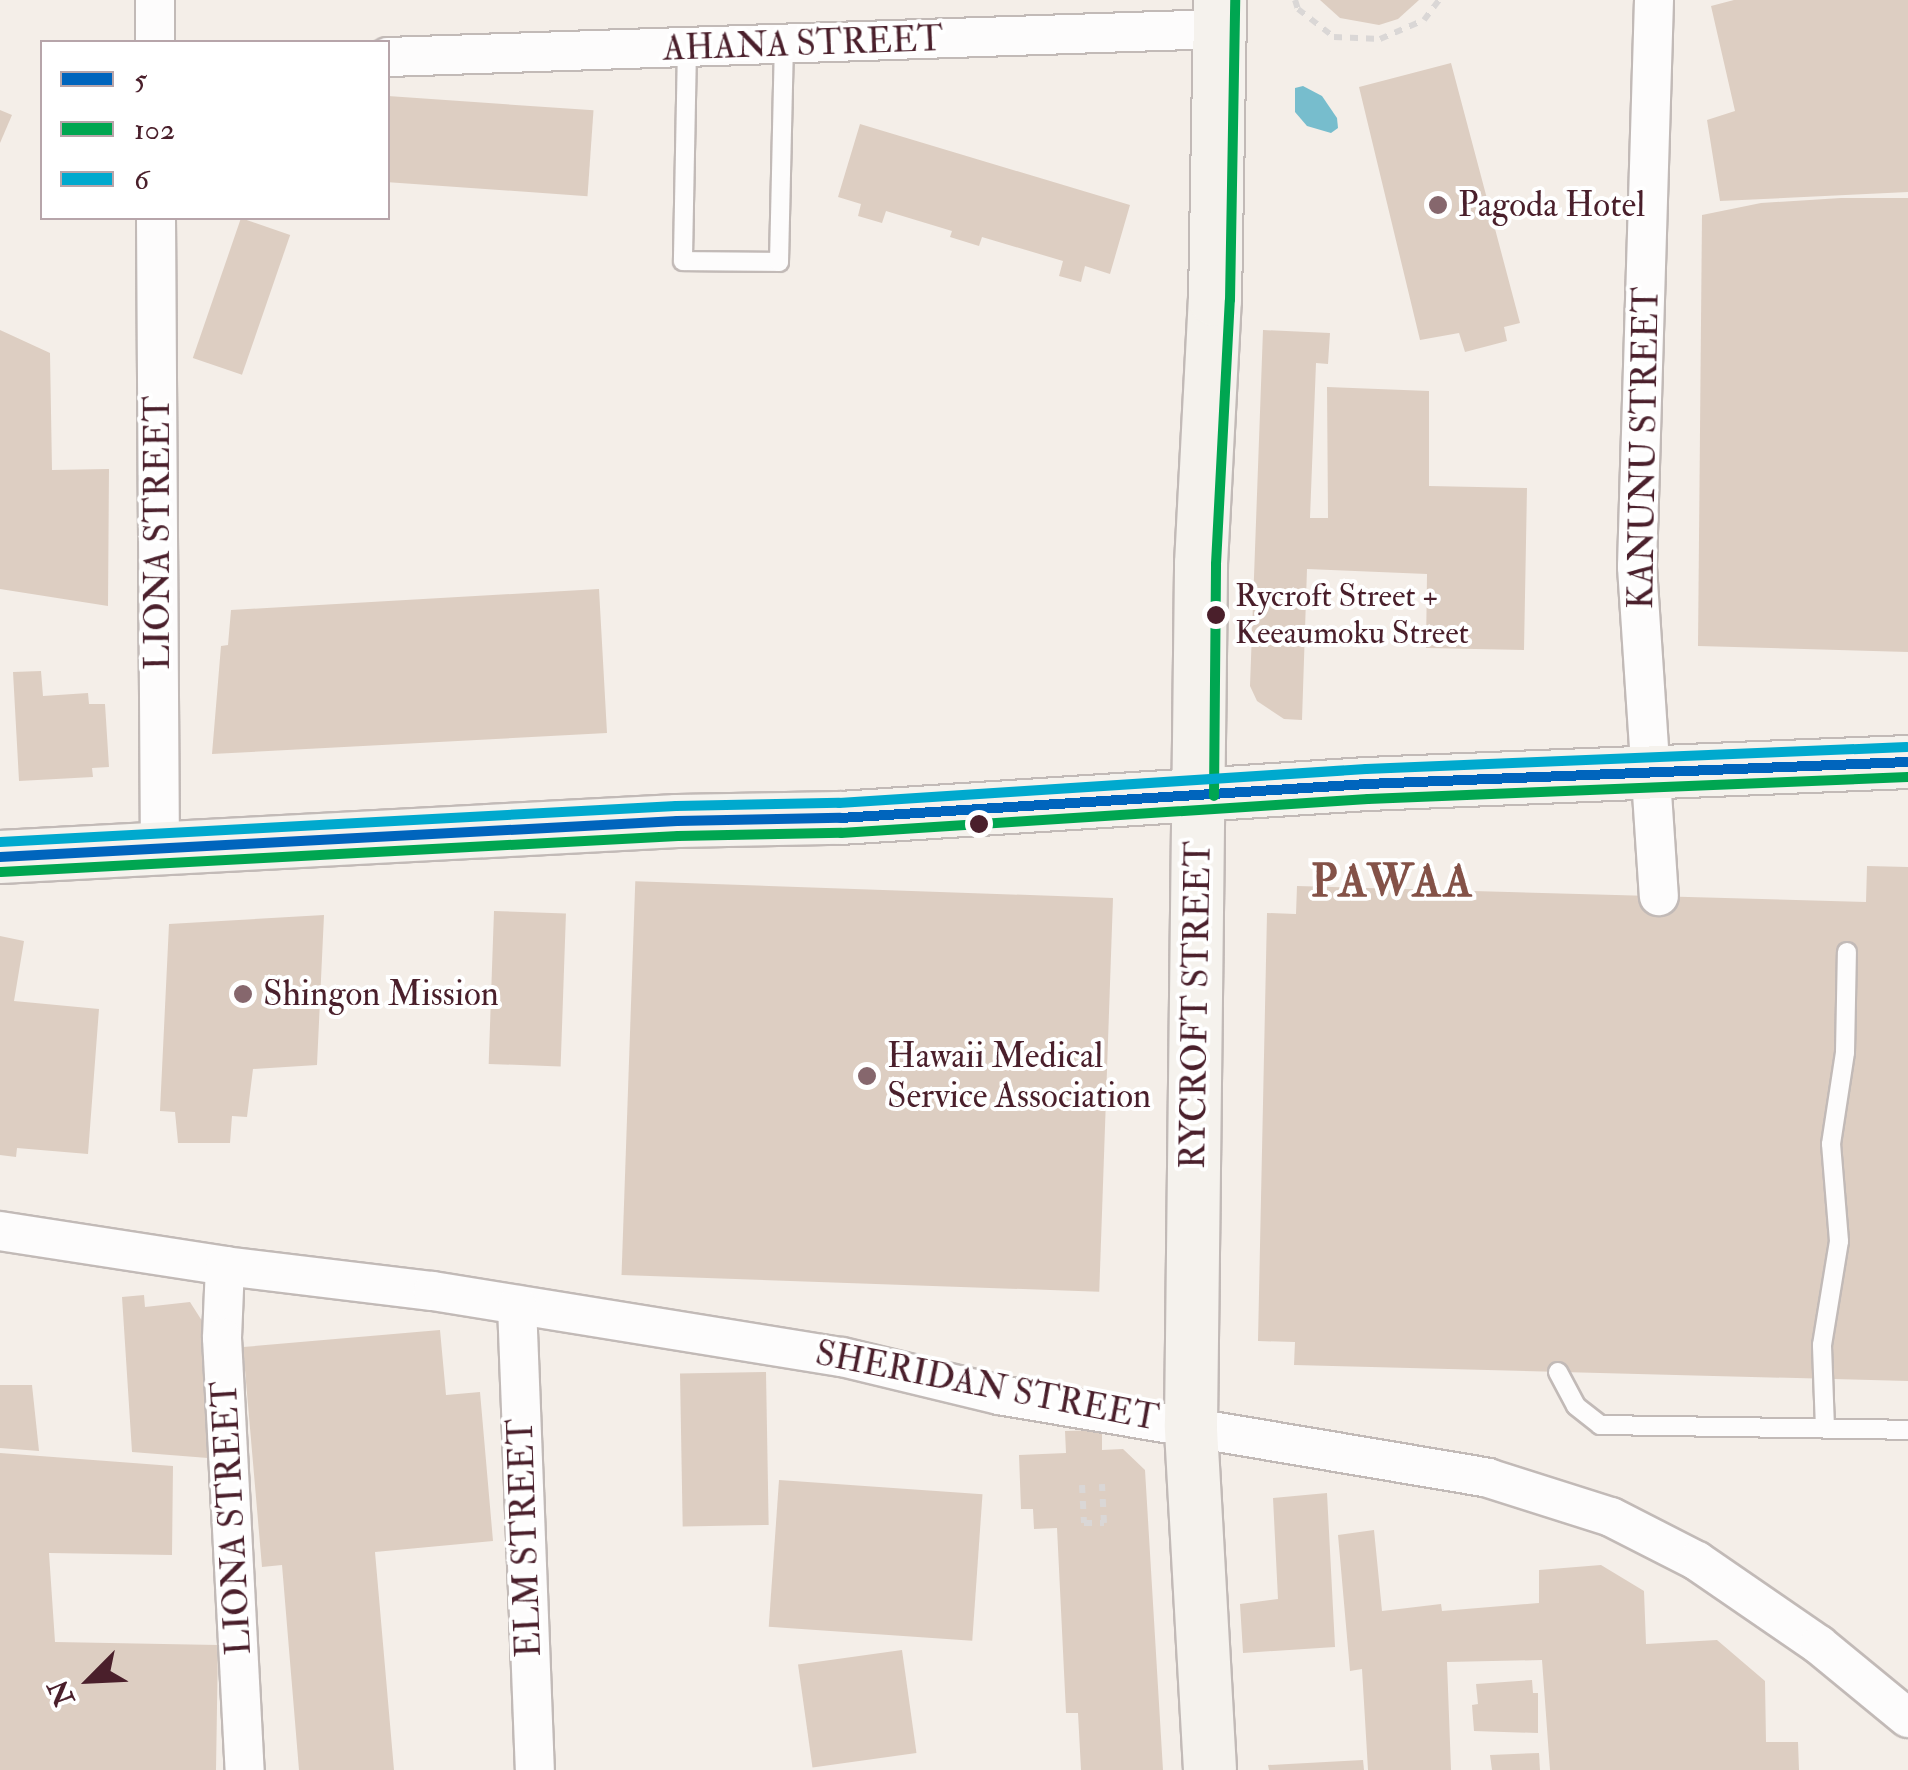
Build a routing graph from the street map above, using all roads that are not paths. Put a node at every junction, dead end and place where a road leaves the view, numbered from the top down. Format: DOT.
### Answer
graph roads {
  1 [pos="154,0"];
  2 [pos="1654,0"];
  3 [pos="1219,15"];
  4 [pos="155,40"];
  5 [pos="784,45"];
  6 [pos="688,48"];
  7 [pos="390,57"];
  8 [pos="156,220"];
  9 [pos="1908,762"];
  10 [pos="1653,776"];
  11 [pos="1199,796"];
  12 [pos="160,849"];
  13 [pos="0,857"];
  14 [pos="1660,896"];
  15 [pos="1846,952"];
  16 [pos="0,1232"];
  17 [pos="225,1266"];
  18 [pos="517,1306"];
  19 [pos="1558,1372"];
  20 [pos="1191,1425"];
  21 [pos="1825,1428"];
  22 [pos="1908,1430"];
  23 [pos="1908,1718"];
  24 [pos="245,1770"];
  25 [pos="536,1770"];
  26 [pos="1210,1770"];
  1 -- 4 [label="street"];
  2 -- 10 [label="street, KANUNU STREET"];
  3 -- 5 [label="street, AHANA STREET"];
  3 -- 11 [label="main road, RYCROFT STREET"];
  5 -- 6 [label="street, AHANA STREET"];
  5 -- 6 [label="lane"];
  6 -- 7 [label="street, AHANA STREET"];
  8 -- 12 [label="street, LIONA STREET"];
  9 -- 10 [label="main road"];
  10 -- 11 [label="main road"];
  10 -- 14 [label="street, KANUNU STREET"];
  11 -- 12 [label="main road"];
  11 -- 20 [label="main road, RYCROFT STREET"];
  12 -- 13 [label="main road"];
  15 -- 21 [label="lane"];
  16 -- 17 [label="street, SHERIDAN STREET"];
  17 -- 18 [label="street, SHERIDAN STREET"];
  17 -- 24 [label="street, LIONA STREET"];
  18 -- 20 [label="street, SHERIDAN STREET"];
  18 -- 25 [label="street, ELM STREET"];
  19 -- 21 [label="lane"];
  20 -- 23 [label="street, SHERIDAN STREET"];
  20 -- 26 [label="main road, RYCROFT STREET"];
  21 -- 22 [label="lane"];
}
